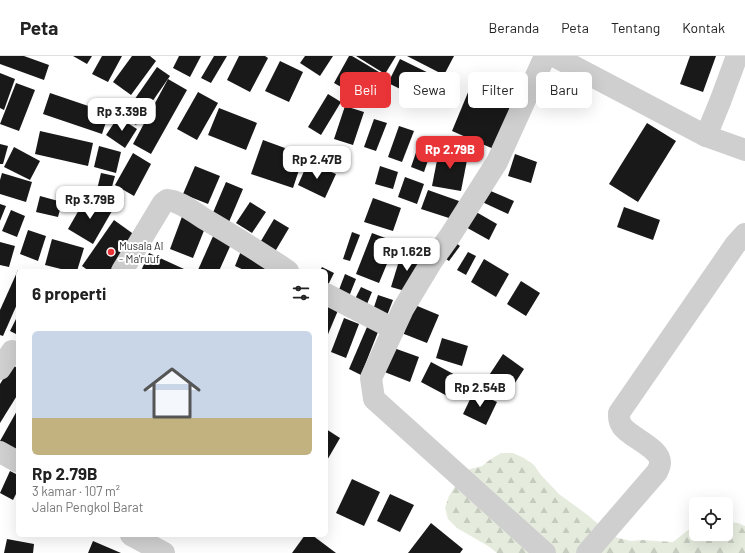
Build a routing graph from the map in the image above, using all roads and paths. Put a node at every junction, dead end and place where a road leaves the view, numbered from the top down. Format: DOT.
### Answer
graph roads {
  1 [pos="545,56"];
  2 [pos="554,56"];
  3 [pos="736,56"];
  4 [pos="706,136"];
  5 [pos="745,150"];
  6 [pos="745,234"];
  7 [pos="123,269"];
  8 [pos="285,269"];
  9 [pos="328,295"];
  10 [pos="394,329"];
  11 [pos="10,349"];
  12 [pos="0,369"];
  13 [pos="0,452"];
  14 [pos="16,461"];
  15 [pos="134,537"];
  16 [pos="164,553"];
  17 [pos="545,553"];
  18 [pos="587,553"];
  1 -- 10 [label="street"];
  2 -- 4 [label="street"];
  3 -- 4 [label="street"];
  4 -- 5 [label="street"];
  6 -- 18 [label="street"];
  7 -- 8 [label="street"];
  9 -- 10 [label="street"];
  10 -- 17 [label="street"];
  11 -- 12 [label="street"];
  13 -- 14 [label="street"];
  15 -- 16 [label="street"];
}
